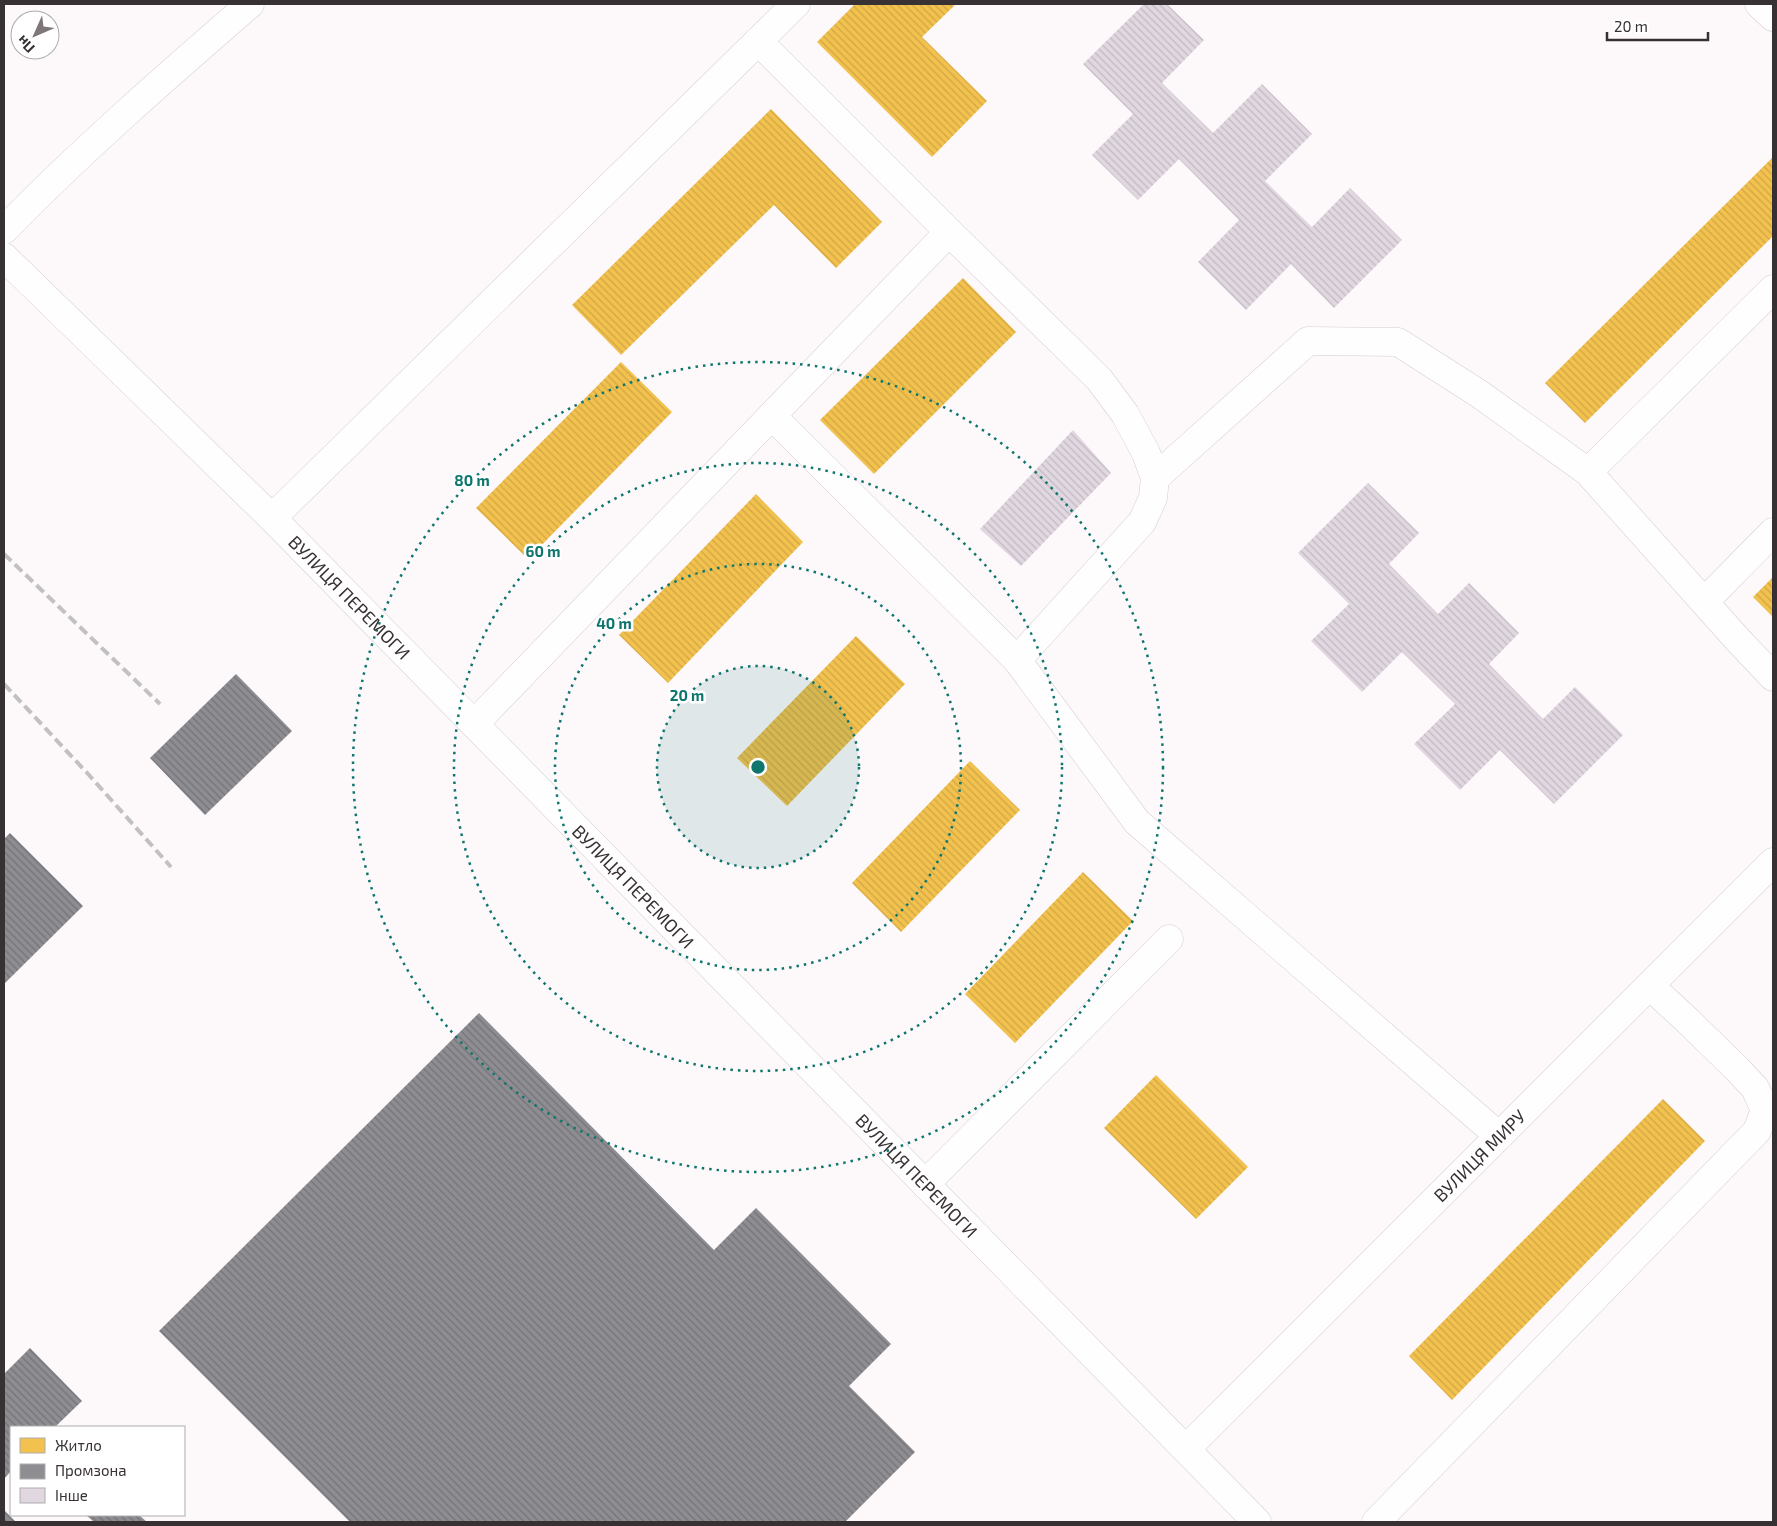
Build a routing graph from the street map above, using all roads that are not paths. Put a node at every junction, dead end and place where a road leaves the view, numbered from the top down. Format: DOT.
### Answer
graph roads {
  1 [pos="250,4"];
  2 [pos="796,4"];
  3 [pos="1759,4"];
  4 [pos="1773,17"];
  5 [pos="758,41"];
  6 [pos="4,230"];
  7 [pos="949,232"];
  8 [pos="4,257"];
  9 [pos="1773,289"];
  10 [pos="772,416"];
  11 [pos="1588,472"];
  12 [pos="1155,478"];
  13 [pos="272,518"];
  14 [pos="1773,532"];
  15 [pos="1704,601"];
  16 [pos="1017,660"];
  17 [pos="1773,678"];
  18 [pos="474,724"];
  19 [pos="1773,862"];
  20 [pos="1169,940"];
  21 [pos="1650,986"];
  22 [pos="1499,1136"];
  23 [pos="924,1184"];
  24 [pos="1186,1450"];
  25 [pos="1257,1522"];
  26 [pos="1376,1522"];
  1 -- 6 [label="street"];
  2 -- 5 [label="street"];
  3 -- 4 [label="street"];
  5 -- 7 [label="street"];
  5 -- 13 [label="street"];
  7 -- 10 [label="street"];
  7 -- 12 [label="street"];
  8 -- 13 [label="street, ВУЛИЦЯ ПЕРЕМОГИ"];
  9 -- 11 [label="street"];
  10 -- 16 [label="street"];
  10 -- 18 [label="street"];
  11 -- 12 [label="street"];
  11 -- 15 [label="street"];
  12 -- 16 [label="street"];
  13 -- 18 [label="street, ВУЛИЦЯ ПЕРЕМОГИ"];
  14 -- 15 [label="street"];
  15 -- 17 [label="street"];
  16 -- 22 [label="street"];
  18 -- 23 [label="street, ВУЛИЦЯ ПЕРЕМОГИ"];
  19 -- 21 [label="street, ВУЛИЦЯ МИРУ"];
  20 -- 23 [label="street"];
  21 -- 22 [label="street, ВУЛИЦЯ МИРУ"];
  21 -- 26 [label="street"];
  22 -- 24 [label="street, ВУЛИЦЯ МИРУ"];
  23 -- 24 [label="street, ВУЛИЦЯ ПЕРЕМОГИ"];
  24 -- 25 [label="street, ВУЛИЦЯ ПЕРЕМОГИ"];
}
